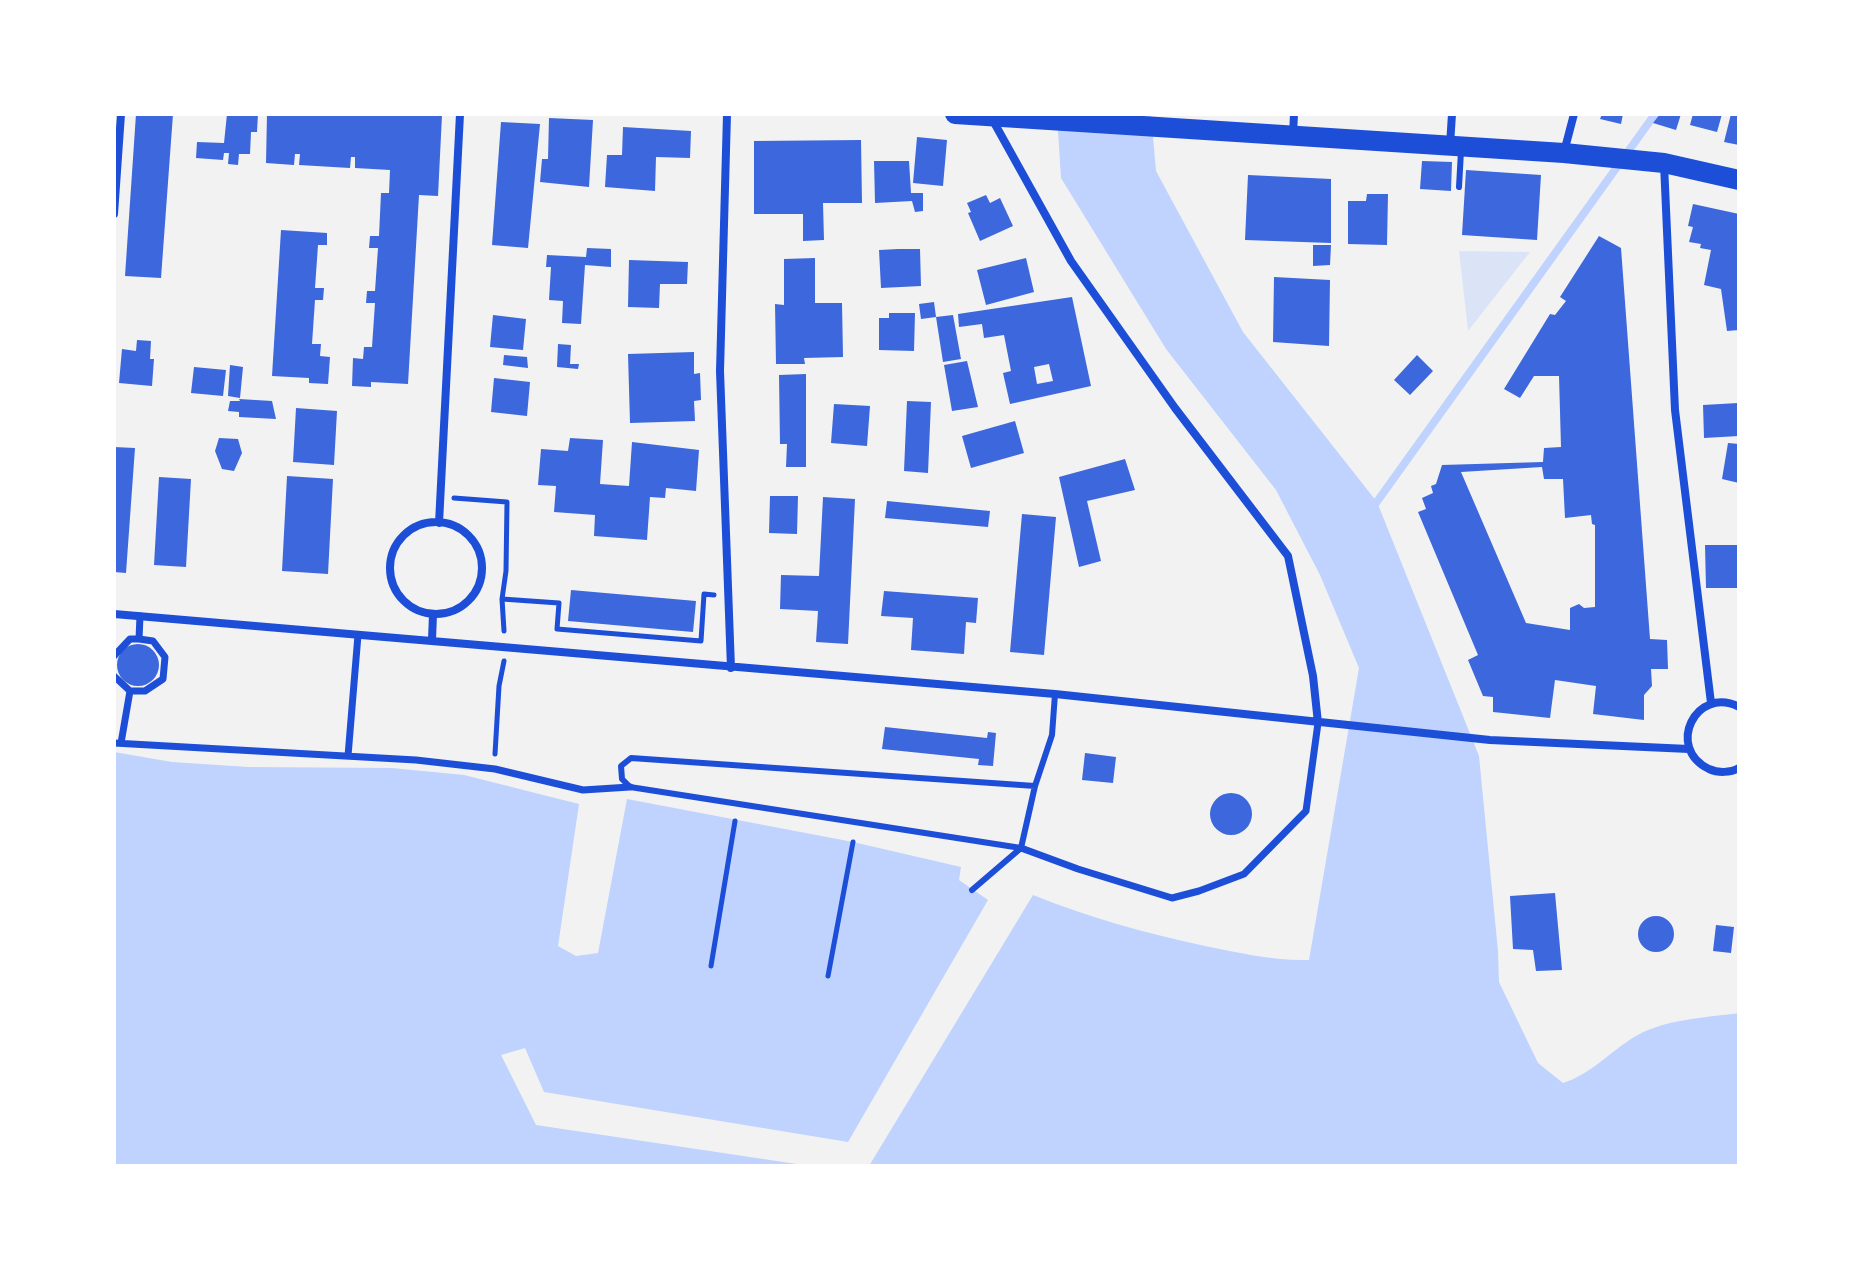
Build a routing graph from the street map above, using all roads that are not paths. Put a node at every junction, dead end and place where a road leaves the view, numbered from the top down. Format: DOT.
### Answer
graph roads {
  1 [pos="121,114"];
  2 [pos="460,114"];
  3 [pos="727,114"];
  4 [pos="955,114"];
  5 [pos="1294,114"];
  6 [pos="1452,114"];
  7 [pos="1574,114"];
  8 [pos="991,116"];
  9 [pos="1293,136"];
  10 [pos="1456,146"];
  11 [pos="1574,154"];
  12 [pos="1664,163"];
  13 [pos="1739,180"];
  14 [pos="1459,187"];
  15 [pos="114,214"];
  16 [pos="439,523"];
  17 [pos="114,614"];
  18 [pos="433,614"];
  19 [pos="140,616"];
  20 [pos="358,635"];
  21 [pos="139,639"];
  22 [pos="432,640"];
  23 [pos="114,656"];
  24 [pos="731,668"];
  25 [pos="114,676"];
  26 [pos="130,691"];
  27 [pos="1055,694"];
  28 [pos="1711,703"];
  29 [pos="1739,707"];
  30 [pos="1318,723"];
  31 [pos="118,743"];
  32 [pos="1689,749"];
  33 [pos="348,756"];
  34 [pos="1739,768"];
  35 [pos="1035,786"];
  36 [pos="630,787"];
  37 [pos="1021,848"];
  38 [pos="972,890"];
  1 -- 15 [label="street"];
  2 -- 16 [label="street"];
  3 -- 24 [label="street"];
  4 -- 8 [label="main road"];
  5 -- 9 [label="street"];
  6 -- 10 [label="street"];
  7 -- 11 [label="street"];
  8 -- 9 [label="main road"];
  8 -- 30 [label="street"];
  9 -- 10 [label="main road"];
  10 -- 11 [label="main road"];
  10 -- 14 [label="lane"];
  11 -- 12 [label="main road"];
  12 -- 13 [label="main road"];
  12 -- 28 [label="street"];
  16 -- 18 [label="street"];
  16 -- 18 [label="street"];
  17 -- 19 [label="street"];
  18 -- 22 [label="street"];
  19 -- 20 [label="street"];
  19 -- 21 [label="street"];
  20 -- 22 [label="street"];
  20 -- 33 [label="street"];
  21 -- 23 [label="street"];
  21 -- 26 [label="street"];
  22 -- 24 [label="street"];
  24 -- 27 [label="street"];
  25 -- 26 [label="street"];
  26 -- 31 [label="street"];
  27 -- 30 [label="street"];
  27 -- 35 [label="lane"];
  28 -- 29 [label="street"];
  28 -- 32 [label="street"];
  30 -- 32 [label="street"];
  30 -- 37 [label="street"];
  31 -- 33 [label="street"];
  32 -- 34 [label="street"];
  33 -- 36 [label="street"];
  35 -- 36 [label="lane"];
  35 -- 37 [label="lane"];
  36 -- 37 [label="lane"];
  37 -- 38 [label="lane"];
}
